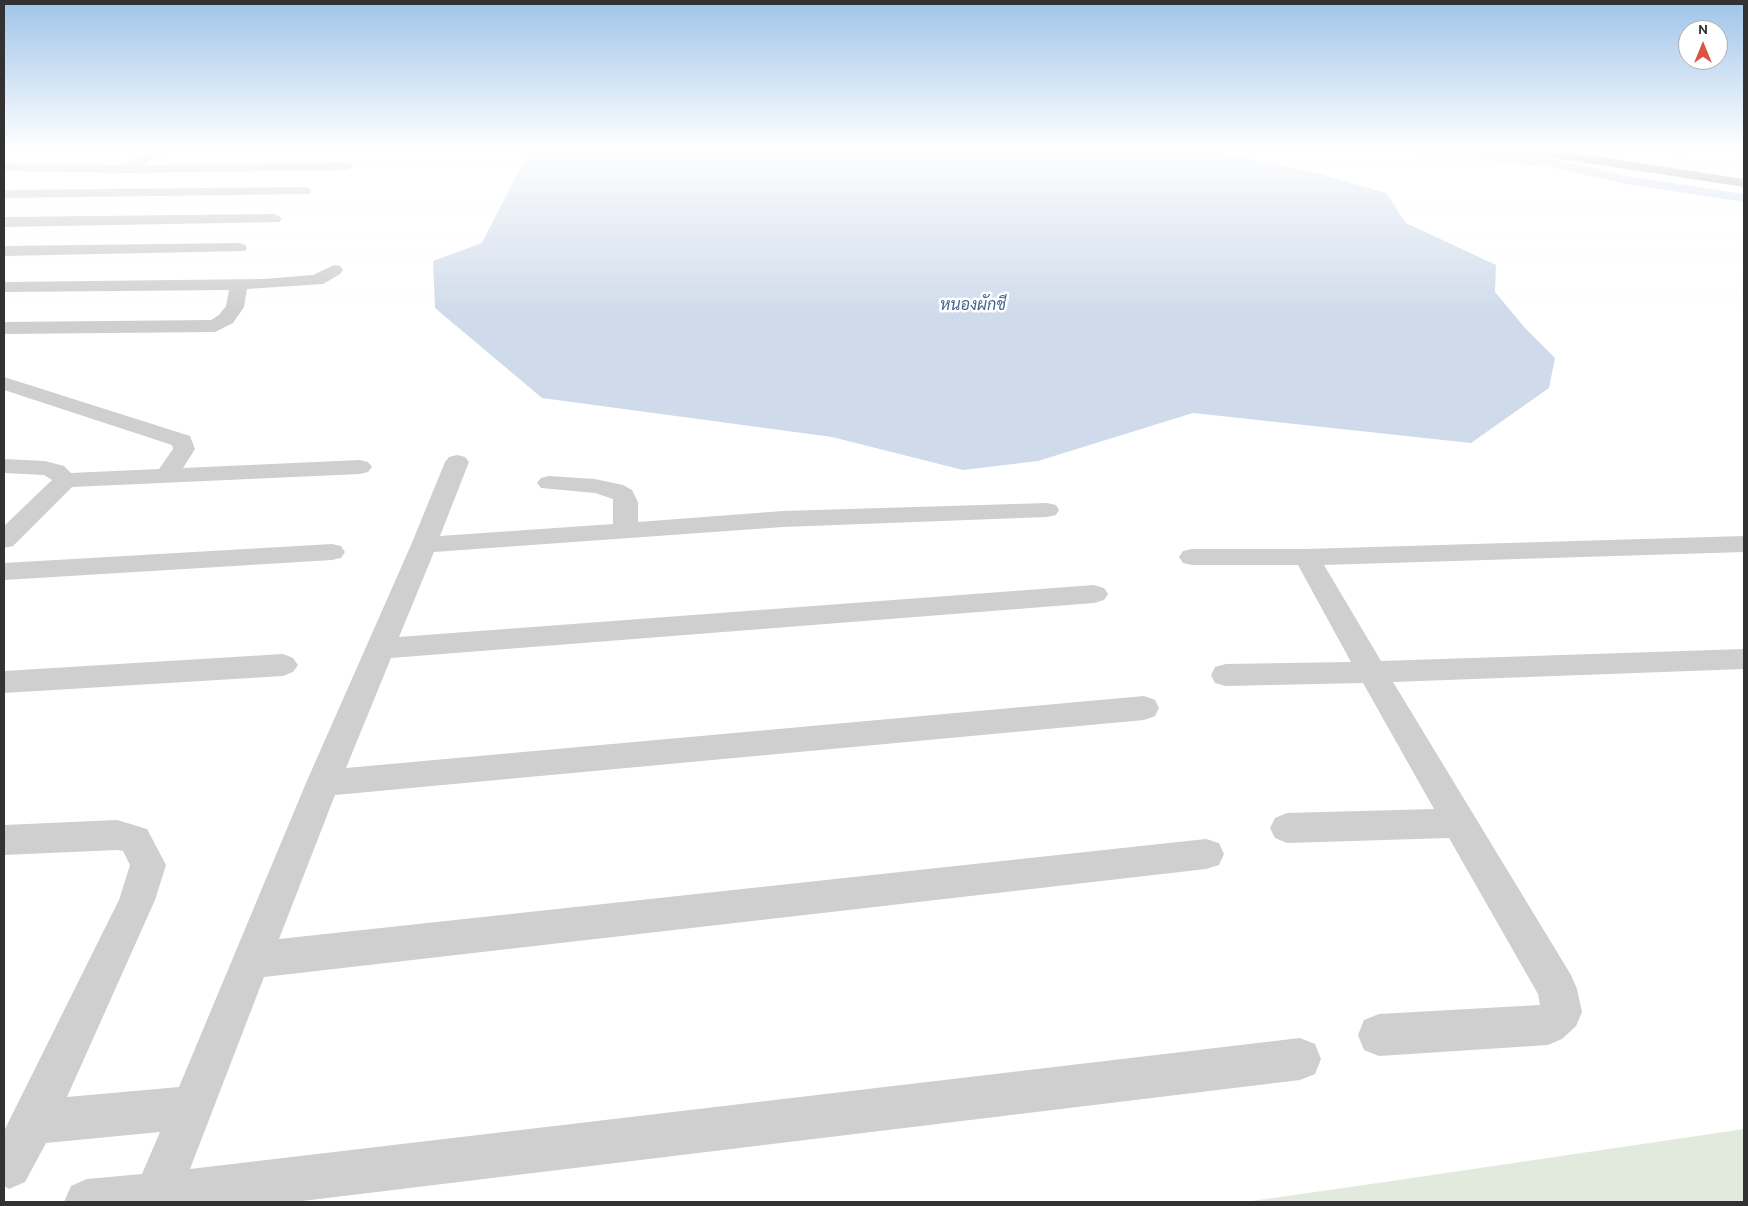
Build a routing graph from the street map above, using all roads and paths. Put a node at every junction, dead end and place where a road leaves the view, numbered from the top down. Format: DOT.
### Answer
graph roads {
  1 [pos="74,203"];
  2 [pos="274,219"];
  3 [pos="4,222"];
  4 [pos="45,222"];
  5 [pos="4,247"];
  6 [pos="239,248"];
  7 [pos="4,252"];
  8 [pos="334,270"];
  9 [pos="239,285"];
  10 [pos="4,287"];
  11 [pos="4,328"];
  12 [pos="4,384"];
  13 [pos="457,462"];
  14 [pos="4,466"];
  15 [pos="360,467"];
  16 [pos="165,477"];
  17 [pos="65,480"];
  18 [pos="549,483"];
  19 [pos="1047,510"];
  20 [pos="625,530"];
  21 [pos="5,538"];
  22 [pos="1744,544"];
  23 [pos="424,545"];
  24 [pos="332,552"];
  25 [pos="1192,557"];
  26 [pos="1306,557"];
  27 [pos="4,572"];
  28 [pos="1094,594"];
  29 [pos="380,649"];
  30 [pos="1744,659"];
  31 [pos="283,665"];
  32 [pos="1372,672"];
  33 [pos="1226,675"];
  34 [pos="4,682"];
  35 [pos="1144,708"];
  36 [pos="324,783"];
  37 [pos="1459,823"];
  38 [pos="1287,828"];
  39 [pos="4,840"];
  40 [pos="1206,854"];
  41 [pos="251,960"];
  42 [pos="1379,1035"];
  43 [pos="1300,1060"];
  44 [pos="192,1108"];
  45 [pos="33,1122"];
  46 [pos="6,1170"];
  47 [pos="156,1196"];
  48 [pos="87,1202"];
  1 -- 4 [label="street"];
  2 -- 4 [label="street"];
  3 -- 4 [label="street"];
  4 -- 5 [label="street"];
  6 -- 7 [label="street"];
  8 -- 9 [label="street"];
  9 -- 10 [label="street"];
  9 -- 11 [label="street"];
  12 -- 16 [label="street"];
  13 -- 23 [label="street"];
  14 -- 17 [label="street"];
  15 -- 16 [label="street"];
  16 -- 17 [label="street"];
  17 -- 21 [label="street"];
  18 -- 20 [label="street"];
  19 -- 20 [label="street"];
  20 -- 23 [label="street"];
  22 -- 26 [label="street"];
  23 -- 29 [label="street"];
  24 -- 27 [label="street"];
  25 -- 26 [label="street"];
  26 -- 32 [label="street"];
  28 -- 29 [label="street"];
  29 -- 36 [label="street"];
  30 -- 32 [label="street"];
  31 -- 34 [label="street"];
  32 -- 33 [label="street"];
  32 -- 37 [label="street"];
  35 -- 36 [label="street"];
  36 -- 41 [label="street"];
  37 -- 38 [label="street"];
  37 -- 42 [label="street"];
  39 -- 45 [label="street"];
  40 -- 41 [label="street"];
  41 -- 44 [label="street"];
  43 -- 47 [label="street"];
  44 -- 45 [label="street"];
  44 -- 47 [label="street"];
  45 -- 46 [label="street"];
  47 -- 48 [label="street"];
}
